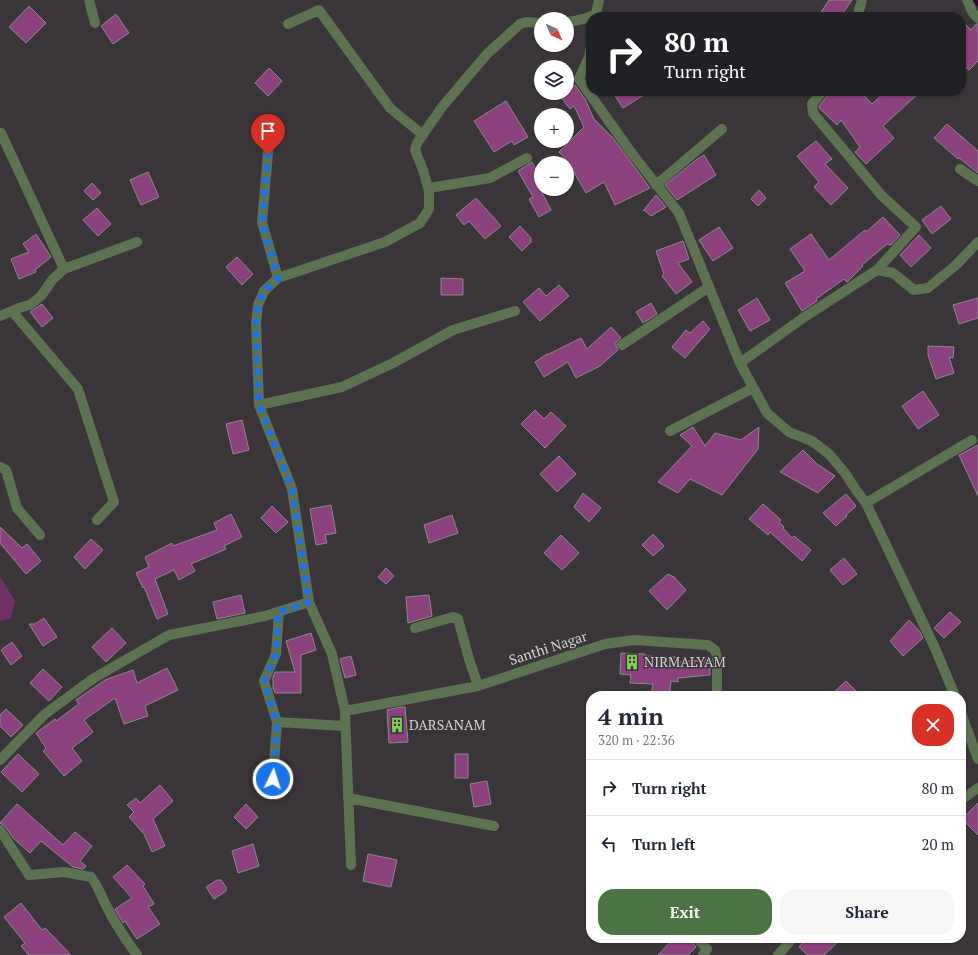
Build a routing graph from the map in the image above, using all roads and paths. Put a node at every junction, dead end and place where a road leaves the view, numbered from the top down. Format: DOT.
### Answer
graph roads {
  1 [pos="89,0"];
  2 [pos="598,0"];
  3 [pos="862,0"];
  4 [pos="967,0"];
  5 [pos="596,12"];
  6 [pos="858,12"];
  7 [pos="977,13"];
  8 [pos="586,18"];
  9 [pos="574,21"];
  10 [pos="95,23"];
  11 [pos="534,23"];
  12 [pos="288,24"];
  13 [pos="586,65"];
  14 [pos="586,89"];
  15 [pos="591,96"];
  16 [pos="819,96"];
  17 [pos="722,129"];
  18 [pos="1,133"];
  19 [pos="423,135"];
  20 [pos="269,142"];
  21 [pos="527,158"];
  22 [pos="960,170"];
  23 [pos="978,181"];
  24 [pos="656,184"];
  25 [pos="429,188"];
  26 [pos="137,242"];
  27 [pos="978,242"];
  28 [pos="64,268"];
  29 [pos="877,270"];
  30 [pos="278,278"];
  31 [pos="709,287"];
  32 [pos="12,311"];
  33 [pos="515,311"];
  34 [pos="0,316"];
  35 [pos="622,345"];
  36 [pos="740,363"];
  37 [pos="753,388"];
  38 [pos="259,405"];
  39 [pos="670,431"];
  40 [pos="972,440"];
  41 [pos="0,467"];
  42 [pos="866,503"];
  43 [pos="97,520"];
  44 [pos="40,535"];
  45 [pos="309,602"];
  46 [pos="278,612"];
  47 [pos="415,628"];
  48 [pos="478,686"];
  49 [pos="717,691"];
  50 [pos="953,691"];
  51 [pos="345,710"];
  52 [pos="277,722"];
  53 [pos="345,726"];
  54 [pos="966,727"];
  55 [pos="978,759"];
  56 [pos="0,760"];
  57 [pos="978,788"];
  58 [pos="272,793"];
  59 [pos="966,796"];
  60 [pos="348,798"];
  61 [pos="494,826"];
  62 [pos="0,830"];
  63 [pos="351,865"];
  64 [pos="702,943"];
  65 [pos="789,943"];
  66 [pos="137,955"];
  67 [pos="703,955"];
  68 [pos="778,955"];
  1 -- 10 [label="street"];
  2 -- 5 [label="street"];
  3 -- 6 [label="street"];
  4 -- 7 [label="street"];
  8 -- 9 [label="street"];
  11 -- 19 [label="street"];
  12 -- 19 [label="street"];
  13 -- 14 [label="street"];
  15 -- 24 [label="street"];
  16 -- 29 [label="street"];
  17 -- 24 [label="street"];
  18 -- 28 [label="street"];
  19 -- 25 [label="street"];
  20 -- 30 [label="street"];
  21 -- 25 [label="street"];
  22 -- 23 [label="street"];
  24 -- 31 [label="street"];
  25 -- 30 [label="street"];
  26 -- 28 [label="street"];
  27 -- 29 [label="street"];
  28 -- 32 [label="street"];
  29 -- 36 [label="street"];
  30 -- 38 [label="street"];
  31 -- 35 [label="street"];
  31 -- 36 [label="street"];
  32 -- 34 [label="street"];
  32 -- 43 [label="street"];
  33 -- 38 [label="street"];
  36 -- 37 [label="street"];
  37 -- 39 [label="street"];
  37 -- 42 [label="street"];
  38 -- 45 [label="street"];
  40 -- 42 [label="street"];
  41 -- 44 [label="street"];
  42 -- 50 [label="street"];
  45 -- 46 [label="street"];
  45 -- 51 [label="street"];
  46 -- 52 [label="street"];
  46 -- 56 [label="street"];
  47 -- 48 [label="street"];
  48 -- 49 [label="street, Santhi Nagar"];
  48 -- 51 [label="street, Santhi Nagar"];
  51 -- 53 [label="street"];
  52 -- 53 [label="street"];
  52 -- 58 [label="street"];
  53 -- 60 [label="street"];
  54 -- 55 [label="street"];
  57 -- 59 [label="street"];
  60 -- 61 [label="street"];
  60 -- 63 [label="street"];
  62 -- 66 [label="street"];
  64 -- 67 [label="street"];
  65 -- 68 [label="street"];
}
